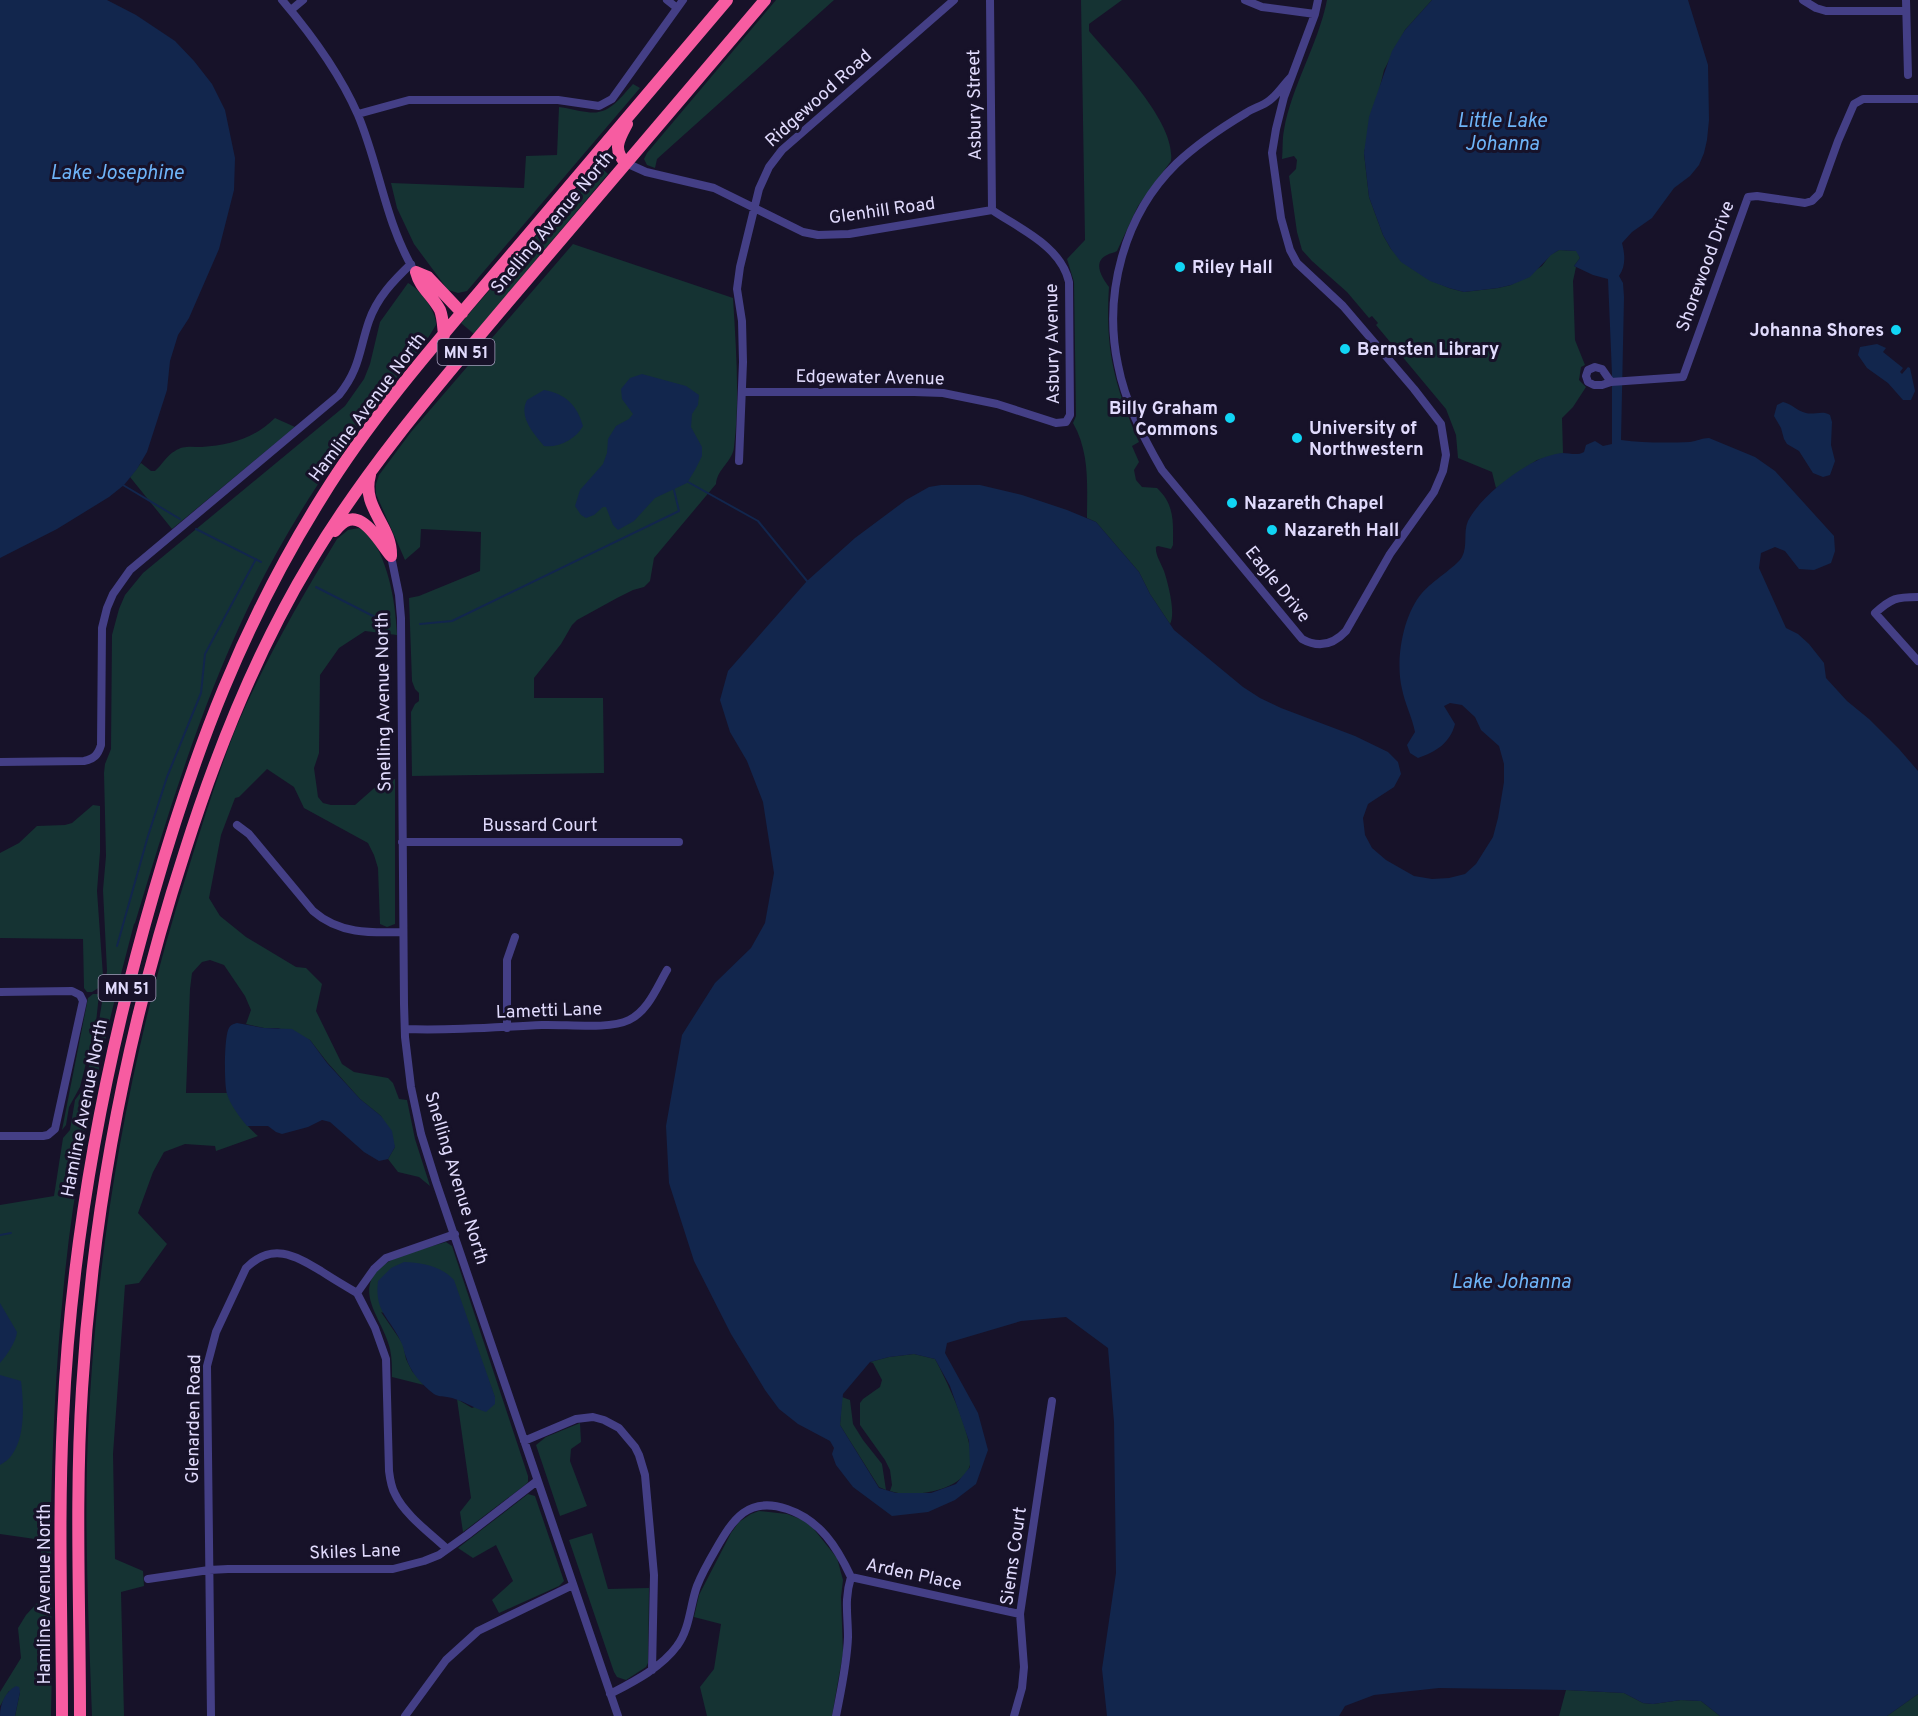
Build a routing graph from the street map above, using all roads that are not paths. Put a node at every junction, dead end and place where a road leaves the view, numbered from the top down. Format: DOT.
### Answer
graph roads {
  1 [pos="282,0"];
  2 [pos="303,0"];
  3 [pos="667,0"];
  4 [pos="727,0"];
  5 [pos="765,0"];
  6 [pos="954,0"];
  7 [pos="990,0"];
  8 [pos="1245,0"];
  9 [pos="1318,0"];
  10 [pos="1803,0"];
  11 [pos="1906,0"];
  12 [pos="680,4"];
  13 [pos="291,10"];
  14 [pos="1906,11"];
  15 [pos="1315,14"];
  16 [pos="1908,75"];
  17 [pos="1291,77"];
  18 [pos="1918,99"];
  19 [pos="1270,100"];
  20 [pos="635,108"];
  21 [pos="1281,110"];
  22 [pos="358,114"];
  23 [pos="626,163"];
  24 [pos="754,207"];
  25 [pos="992,210"];
  26 [pos="413,268"];
  27 [pos="462,313"];
  28 [pos="444,335"];
  29 [pos="1611,382"];
  30 [pos="742,392"];
  31 [pos="1066,422"];
  32 [pos="739,461"];
  33 [pos="372,470"];
  34 [pos="391,556"];
  35 [pos="302,577"];
  36 [pos="1918,597"];
  37 [pos="1918,661"];
  38 [pos="0,762"];
  39 [pos="237,825"];
  40 [pos="402,842"];
  41 [pos="679,842"];
  42 [pos="403,932"];
  43 [pos="515,937"];
  44 [pos="667,970"];
  45 [pos="0,992"];
  46 [pos="507,1028"];
  47 [pos="405,1029"];
  48 [pos="0,1136"];
  49 [pos="454,1234"];
  50 [pos="357,1293"];
  51 [pos="1052,1401"];
  52 [pos="524,1441"];
  53 [pos="537,1480"];
  54 [pos="447,1549"];
  55 [pos="209,1570"];
  56 [pos="850,1577"];
  57 [pos="148,1579"];
  58 [pos="573,1585"];
  59 [pos="1020,1614"];
  60 [pos="652,1670"];
  61 [pos="610,1694"];
  62 [pos="62,1716"];
  63 [pos="81,1716"];
  64 [pos="211,1716"];
  65 [pos="405,1716"];
  66 [pos="618,1716"];
  67 [pos="836,1716"];
  68 [pos="1014,1716"];
  1 -- 13 [label="street"];
  2 -- 13 [label="street"];
  3 -- 12 [label="street"];
  4 -- 20 [label="highway, Snelling Avenue North / MN 51"];
  5 -- 23 [label="highway, Snelling Avenue North / MN 51"];
  6 -- 24 [label="street, Ridgewood Road"];
  7 -- 25 [label="street, Asbury Street"];
  8 -- 15 [label="street"];
  9 -- 15 [label="street, Eagle Drive"];
  10 -- 14 [label="street"];
  11 -- 14 [label="street"];
  12 -- 22 [label="street"];
  13 -- 22 [label="street"];
  14 -- 16 [label="street"];
  15 -- 17 [label="street, Eagle Drive"];
  17 -- 19 [label="street, Eagle Drive"];
  17 -- 21 [label="street, Eagle Drive"];
  18 -- 29 [label="street, Shorewood Drive"];
  19 -- 21 [label="street"];
  19 -- 21 [label="street, Eagle Drive"];
  20 -- 23 [label="highway"];
  20 -- 27 [label="highway, Snelling Avenue North / MN 51"];
  22 -- 26 [label="street"];
  23 -- 24 [label="street, Glenhill Road"];
  23 -- 33 [label="highway, Snelling Avenue North / MN 51"];
  24 -- 25 [label="street, Glenhill Road"];
  24 -- 30 [label="street, Ridgewood Road"];
  25 -- 31 [label="street, Asbury Avenue"];
  26 -- 27 [label="highway"];
  26 -- 28 [label="highway"];
  26 -- 38 [label="street, Hamline Avenue North"];
  27 -- 28 [label="highway, Snelling Avenue North / MN 51"];
  28 -- 62 [label="highway, Hamline Avenue North / MN 51"];
  30 -- 31 [label="street, Edgewater Avenue"];
  30 -- 32 [label="street, Ridgewood Road"];
  33 -- 34 [label="highway"];
  33 -- 35 [label="highway, Hamline Avenue North / MN 51"];
  34 -- 35 [label="highway"];
  34 -- 40 [label="street, Snelling Avenue North"];
  35 -- 63 [label="highway, Hamline Avenue North / MN 51"];
  36 -- 37 [label="street"];
  39 -- 42 [label="street"];
  40 -- 41 [label="street, Bussard Court"];
  40 -- 42 [label="street, Snelling Avenue North"];
  42 -- 47 [label="street, Snelling Avenue North"];
  43 -- 46 [label="street"];
  44 -- 46 [label="street, Lametti Lane"];
  45 -- 48 [label="street, Hamline Avenue North"];
  46 -- 47 [label="street, Lametti Lane"];
  47 -- 49 [label="street, Snelling Avenue North"];
  49 -- 50 [label="street"];
  49 -- 52 [label="street, Snelling Avenue North"];
  50 -- 54 [label="street"];
  50 -- 55 [label="street, Glenarden Road"];
  51 -- 59 [label="street, Siems Court"];
  52 -- 53 [label="street, Snelling Avenue North"];
  52 -- 60 [label="street"];
  53 -- 54 [label="street, Skiles Lane"];
  53 -- 58 [label="street, Snelling Avenue North"];
  54 -- 55 [label="street, Skiles Lane"];
  55 -- 57 [label="street, Skiles Lane"];
  55 -- 64 [label="street, Glenarden Road"];
  56 -- 59 [label="street, Arden Place"];
  56 -- 60 [label="street, Arden Place"];
  56 -- 67 [label="street"];
  58 -- 61 [label="street, Snelling Avenue North"];
  58 -- 65 [label="street"];
  59 -- 68 [label="street, Siems Court"];
  60 -- 61 [label="street, Arden Place"];
  61 -- 66 [label="street, Snelling Avenue North"];
}
